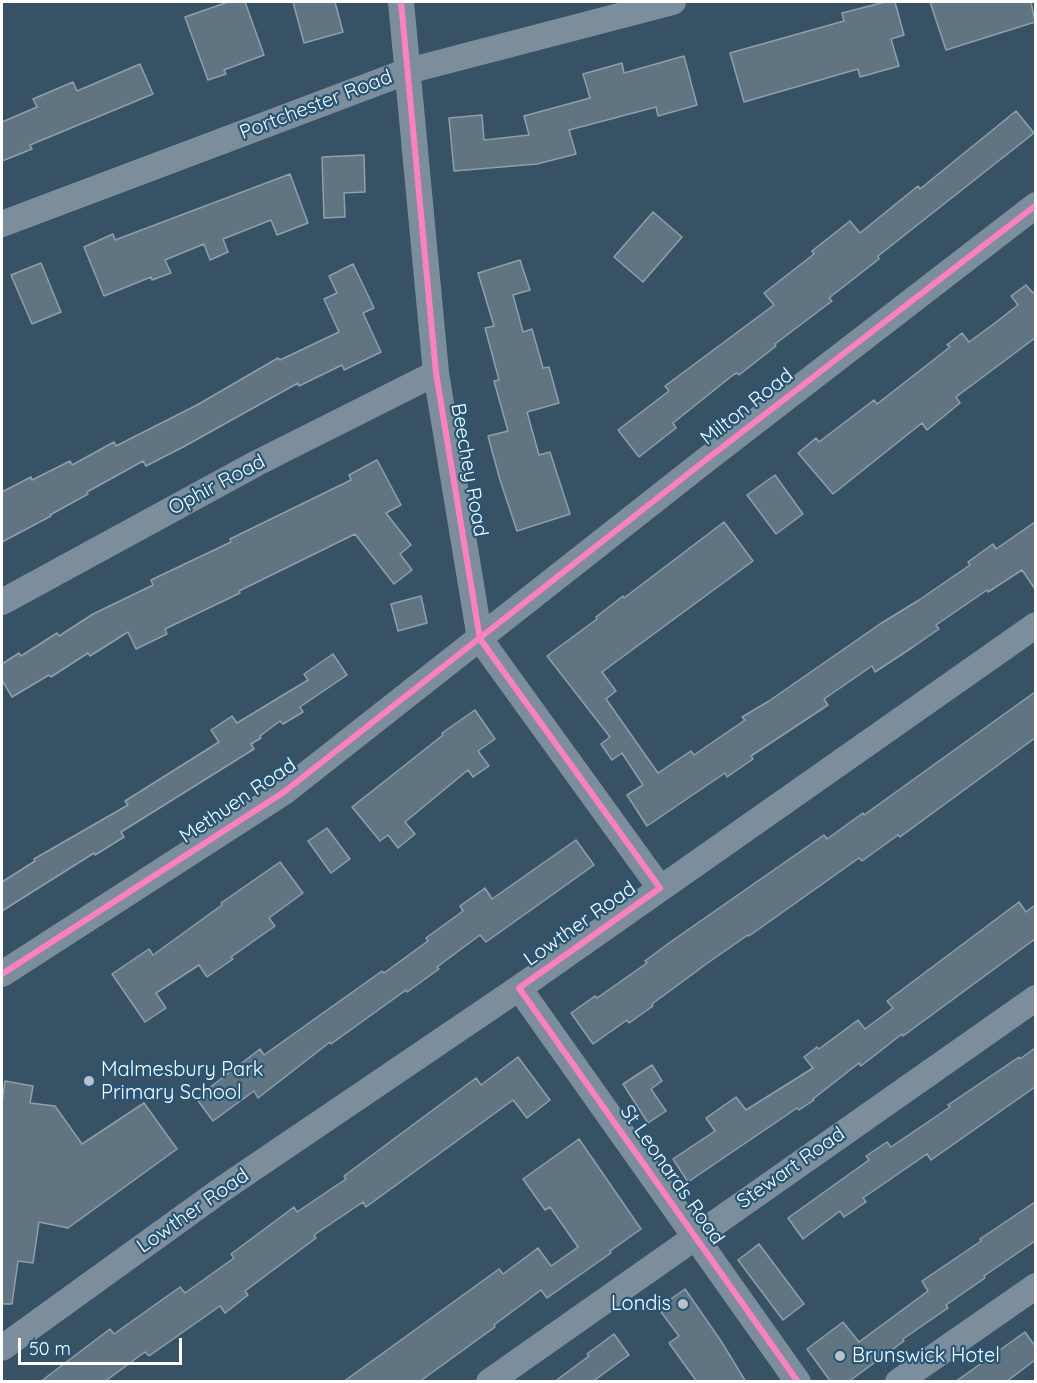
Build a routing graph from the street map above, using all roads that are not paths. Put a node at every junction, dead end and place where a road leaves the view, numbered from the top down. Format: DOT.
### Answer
graph roads {
  1 [pos="401,2"];
  2 [pos="673,2"];
  3 [pos="408,71"];
  4 [pos="1035,205"];
  5 [pos="2,224"];
  6 [pos="436,374"];
  7 [pos="2,602"];
  8 [pos="1035,625"];
  9 [pos="480,639"];
  10 [pos="660,888"];
  11 [pos="2,974"];
  12 [pos="519,988"];
  13 [pos="1035,998"];
  14 [pos="695,1236"];
  15 [pos="1035,1286"];
  16 [pos="2,1348"];
  17 [pos="489,1382"];
  18 [pos="798,1382"];
  19 [pos="898,1382"];
  1 -- 3 [label="street, Beechey Road"];
  2 -- 3 [label="street, Portchester Road"];
  3 -- 5 [label="street, Portchester Road"];
  3 -- 6 [label="street, Beechey Road"];
  4 -- 9 [label="street, Milton Road"];
  6 -- 7 [label="street, Ophir Road"];
  6 -- 9 [label="street, Beechey Road"];
  8 -- 10 [label="street, Lowther Road"];
  9 -- 10 [label="street, Beechey Road"];
  9 -- 11 [label="street, Methuen Road"];
  10 -- 12 [label="street, Lowther Road"];
  12 -- 14 [label="street, St Leonards Road"];
  12 -- 16 [label="street, Lowther Road"];
  13 -- 14 [label="street, Stewart Road"];
  14 -- 17 [label="street, Stewart Road"];
  14 -- 18 [label="street, St Leonards Road"];
  15 -- 19 [label="street"];
}
